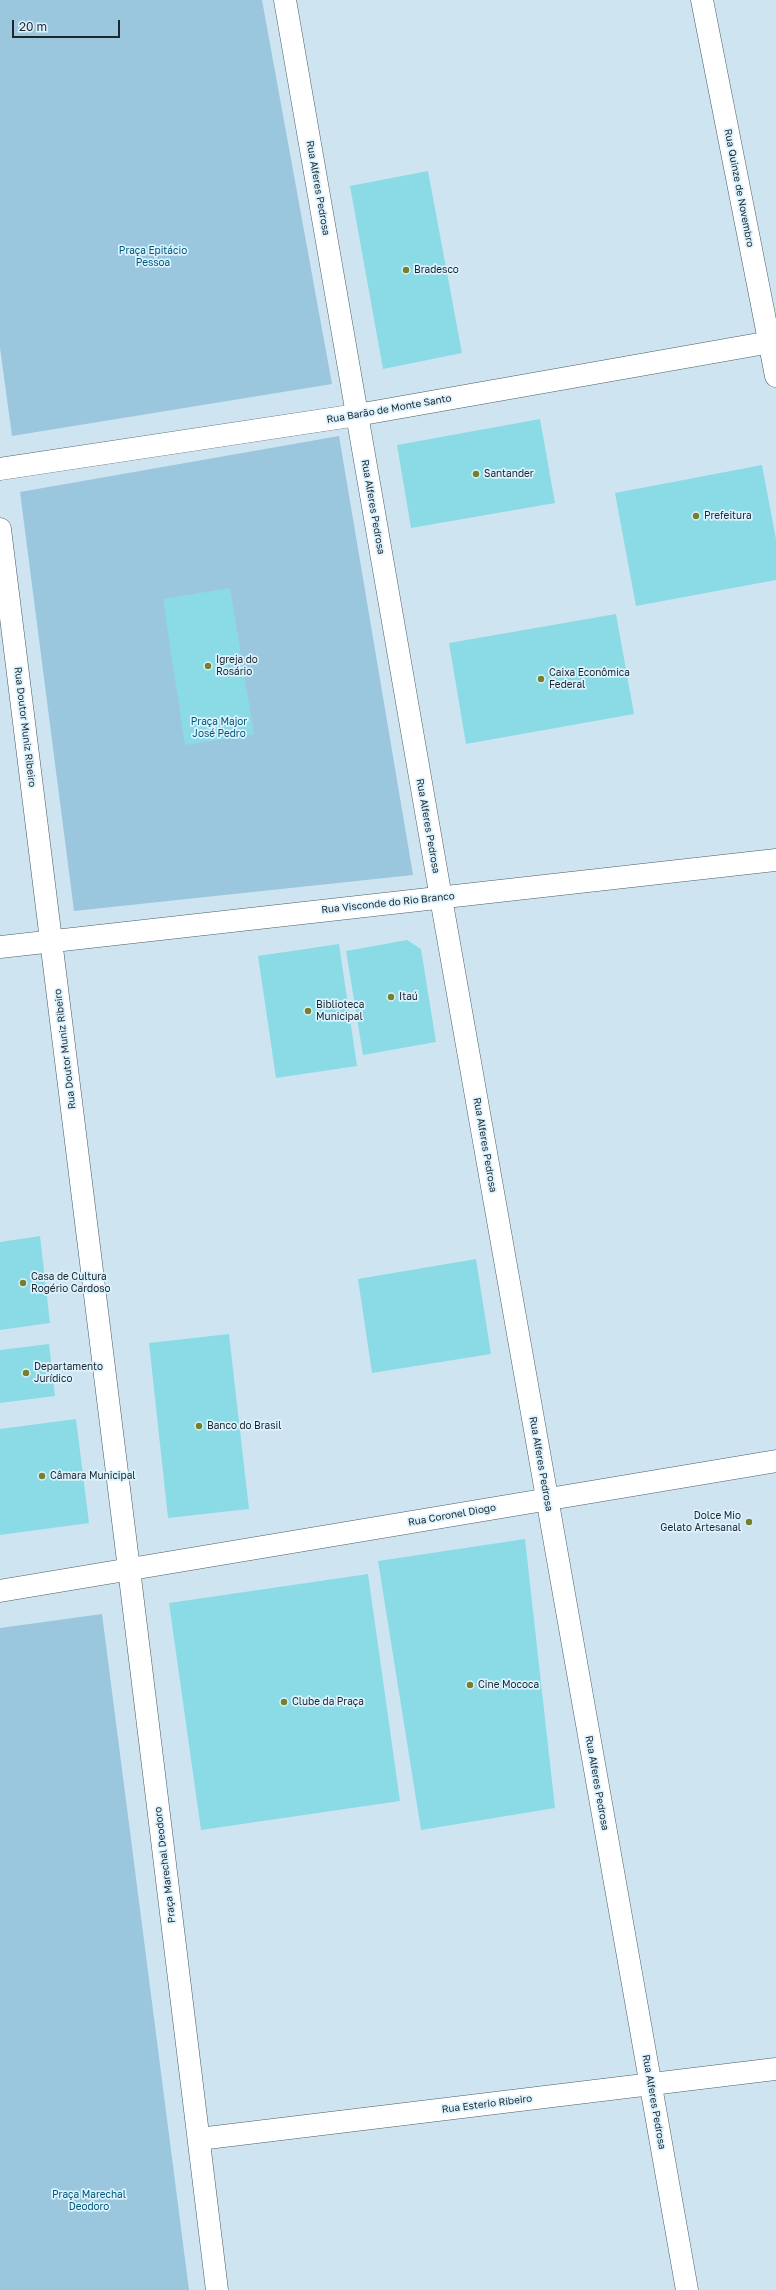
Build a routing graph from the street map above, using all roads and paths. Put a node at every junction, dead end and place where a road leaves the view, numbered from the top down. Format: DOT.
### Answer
graph roads {
  1 [pos="286,0"];
  2 [pos="702,0"];
  3 [pos="773,342"];
  4 [pos="776,376"];
  5 [pos="357,415"];
  6 [pos="0,468"];
  7 [pos="0,529"];
  8 [pos="776,860"];
  9 [pos="441,898"];
  10 [pos="52,941"];
  11 [pos="0,947"];
  12 [pos="776,1461"];
  13 [pos="547,1499"];
  14 [pos="129,1569"];
  15 [pos="0,1591"];
  16 [pos="776,2069"];
  17 [pos="651,2084"];
  18 [pos="199,2139"];
  19 [pos="217,2290"];
  20 [pos="687,2290"];
  1 -- 5 [label="street, Rua Alferes Pedrosa"];
  2 -- 3 [label="street, Rua Quinze de Novembro"];
  3 -- 4 [label="street, Rua Quinze de Novembro"];
  3 -- 5 [label="street, Rua Barão de Monte Santo"];
  5 -- 6 [label="street, Rua Barão de Monte Santo"];
  5 -- 9 [label="street, Rua Alferes Pedrosa"];
  7 -- 10 [label="street, Rua Doutor Muniz Ribeiro"];
  8 -- 9 [label="street, Rua Visconde do Rio Branco"];
  9 -- 10 [label="street, Rua Visconde do Rio Branco"];
  9 -- 13 [label="street, Rua Alferes Pedrosa"];
  10 -- 11 [label="street, Rua Visconde do Rio Branco"];
  10 -- 14 [label="street, Rua Doutor Muniz Ribeiro"];
  12 -- 13 [label="street, Rua Coronel Diogo"];
  13 -- 14 [label="street, Rua Coronel Diogo"];
  13 -- 17 [label="street, Rua Alferes Pedrosa"];
  14 -- 15 [label="street"];
  14 -- 18 [label="street, Praça Marechal Deodoro"];
  16 -- 17 [label="street, Rua Esterio Ribeiro"];
  17 -- 18 [label="street, Rua Esterio Ribeiro"];
  17 -- 20 [label="street, Rua Alferes Pedrosa"];
  18 -- 19 [label="street, Praça Marechal Deodoro"];
}
